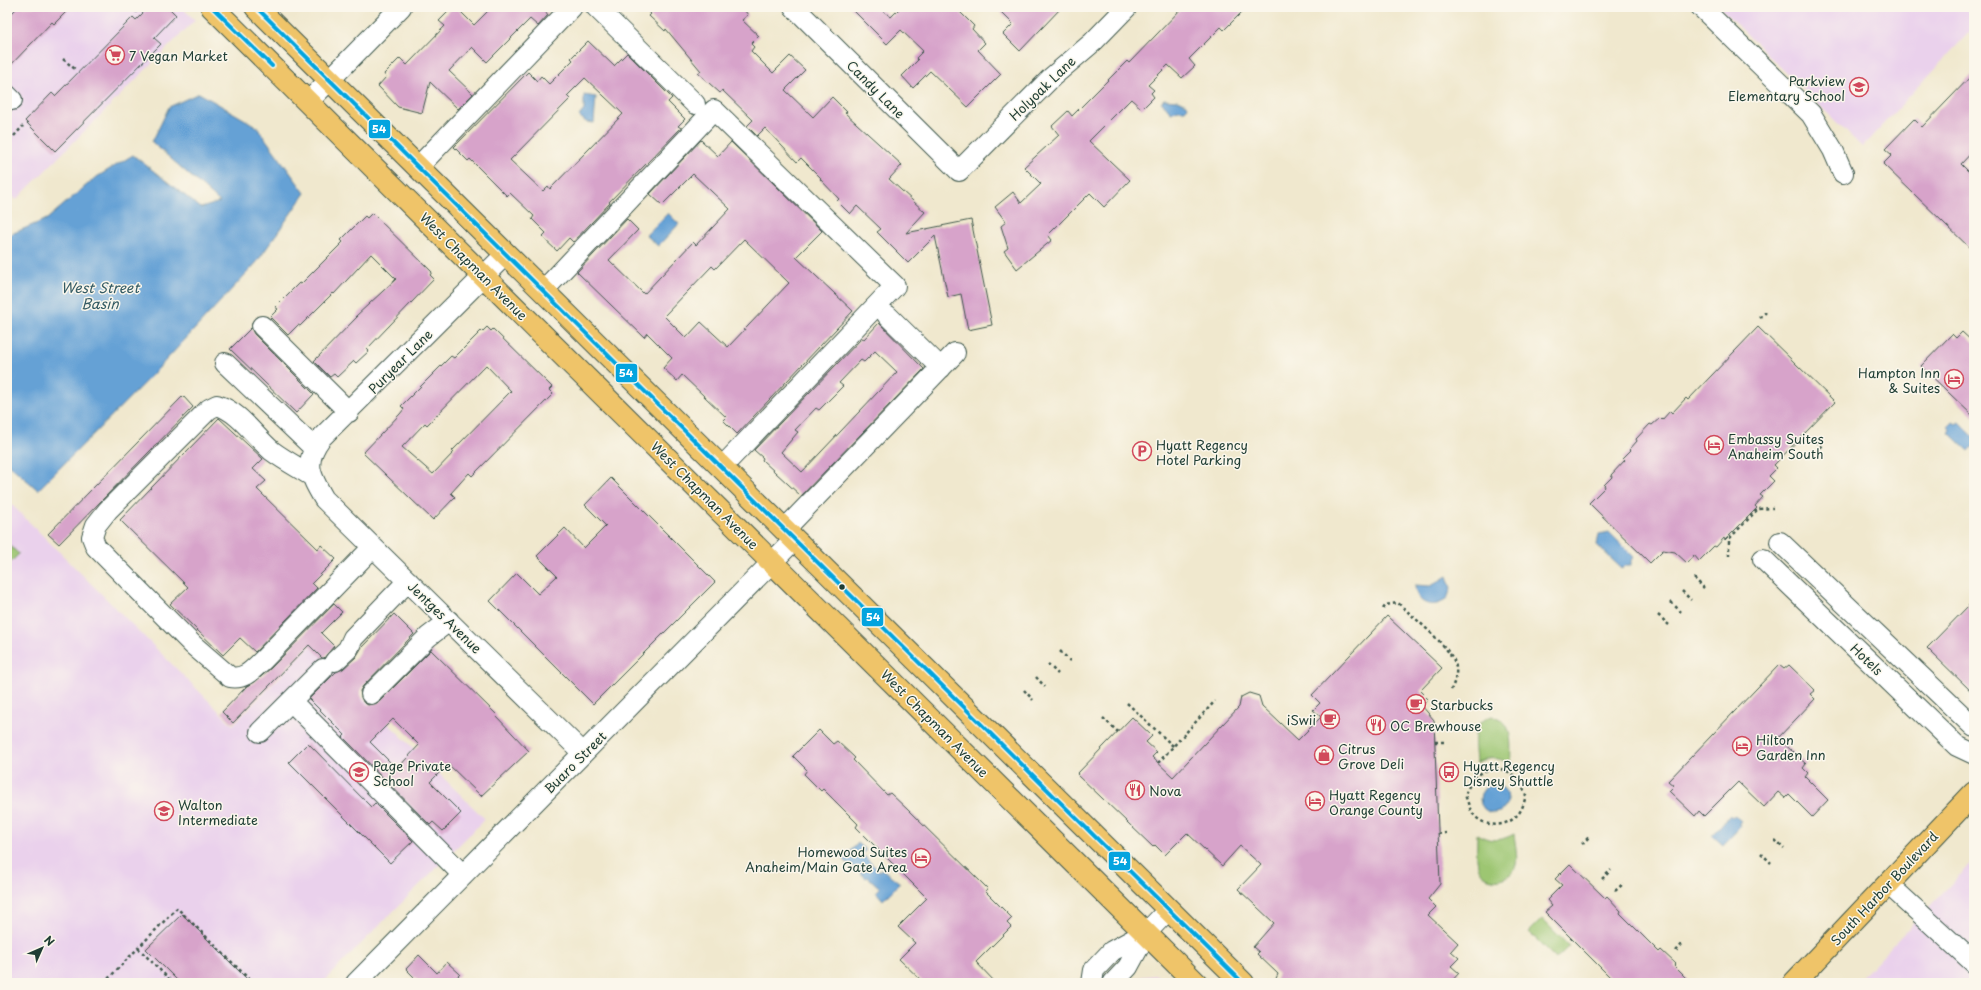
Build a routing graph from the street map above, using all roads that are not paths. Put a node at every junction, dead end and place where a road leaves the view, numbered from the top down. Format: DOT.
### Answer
graph roads {
  1 [pos="212,7"];
  2 [pos="256,7"];
  3 [pos="401,7"];
  4 [pos="572,7"];
  5 [pos="596,7"];
  6 [pos="794,7"];
  7 [pos="1126,7"];
  8 [pos="1702,7"];
  9 [pos="330,79"];
  10 [pos="308,102"];
  11 [pos="695,104"];
  12 [pos="419,166"];
  13 [pos="959,171"];
  14 [pos="1843,173"];
  15 [pos="506,254"];
  16 [pos="484,276"];
  17 [pos="543,290"];
  18 [pos="887,315"];
  19 [pos="262,326"];
  20 [pos="955,354"];
  21 [pos="225,363"];
  22 [pos="941,368"];
  23 [pos="349,412"];
  24 [pos="314,448"];
  25 [pos="722,467"];
  26 [pos="312,476"];
  27 [pos="789,535"];
  28 [pos="1780,542"];
  29 [pos="373,547"];
  30 [pos="1763,559"];
  31 [pos="773,562"];
  32 [pos="408,581"];
  33 [pos="449,621"];
  34 [pos="371,694"];
  35 [pos="291,701"];
  36 [pos="1974,727"];
  37 [pos="260,732"];
  38 [pos="583,753"];
  39 [pos="1974,754"];
  40 [pos="1974,793"];
  41 [pos="463,875"];
  42 [pos="1888,884"];
  43 [pos="1168,910"];
  44 [pos="1146,932"];
  45 [pos="1974,963"];
  46 [pos="356,983"];
  47 [pos="1092,983"];
  48 [pos="1113,983"];
  49 [pos="1196,983"];
  50 [pos="1243,983"];
  51 [pos="1794,983"];
  1 -- 10 [label="main road, West Chapman Avenue"];
  2 -- 9 [label="main road"];
  3 -- 9 [label="street"];
  4 -- 12 [label="street"];
  5 -- 11 [label="street"];
  6 -- 13 [label="street, Candy Lane"];
  7 -- 13 [label="street, Holyoak Lane"];
  8 -- 14 [label="street"];
  9 -- 10 [label="street"];
  9 -- 12 [label="main road"];
  10 -- 16 [label="main road, West Chapman Avenue"];
  12 -- 15 [label="main road"];
  15 -- 16 [label="street, Puryear Lane"];
  15 -- 17 [label="main road"];
  16 -- 23 [label="street, Puryear Lane"];
  16 -- 31 [label="main road, West Chapman Avenue"];
  17 -- 25 [label="main road"];
  17 -- 25 [label="street"];
  18 -- 22 [label="street"];
  19 -- 23 [label="street"];
  20 -- 22 [label="street, Buaro Street"];
  21 -- 24 [label="street"];
  22 -- 27 [label="street, Buaro Street"];
  23 -- 24 [label="street, Puryear Lane"];
  24 -- 26 [label="street"];
  25 -- 27 [label="main road"];
  26 -- 29 [label="street, Jentges Avenue"];
  26 -- 29 [label="street"];
  27 -- 31 [label="street, Buaro Street"];
  27 -- 43 [label="main road"];
  28 -- 36 [label="street, Hotels"];
  29 -- 32 [label="street, Jentges Avenue"];
  30 -- 39 [label="street, Hotels"];
  31 -- 38 [label="street, Buaro Street"];
  31 -- 44 [label="main road, West Chapman Avenue"];
  32 -- 33 [label="street, Jentges Avenue"];
  32 -- 35 [label="street"];
  33 -- 34 [label="street"];
  33 -- 38 [label="street, Jentges Avenue"];
  35 -- 37 [label="street"];
  35 -- 41 [label="street"];
  38 -- 41 [label="street, Buaro Street"];
  40 -- 42 [label="main road, South Harbor Boulevard"];
  41 -- 46 [label="street, Buaro Street"];
  42 -- 45 [label="street"];
  42 -- 51 [label="main road, South Harbor Boulevard"];
  43 -- 44 [label="street"];
  43 -- 50 [label="main road"];
  44 -- 47 [label="street"];
  44 -- 48 [label="street"];
  44 -- 49 [label="main road, West Chapman Avenue"];
}
